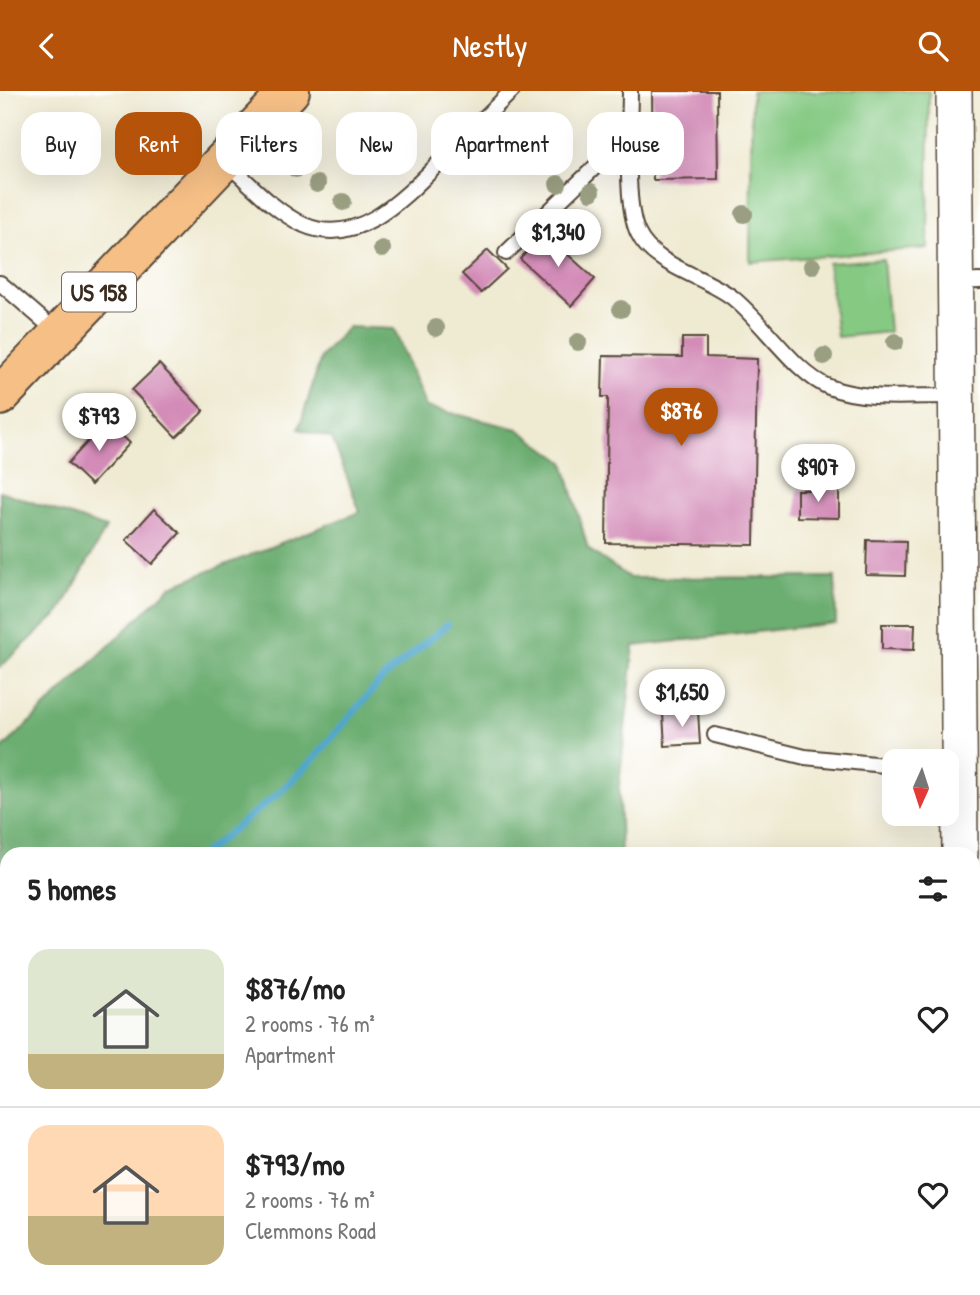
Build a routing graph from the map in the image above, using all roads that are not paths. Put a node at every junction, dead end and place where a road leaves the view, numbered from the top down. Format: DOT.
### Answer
graph roads {
  1 [pos="290,91"];
  2 [pos="512,91"];
  3 [pos="630,91"];
  4 [pos="954,91"];
  5 [pos="270,112"];
  6 [pos="630,112"];
  7 [pos="216,167"];
  8 [pos="240,175"];
  9 [pos="587,175"];
  10 [pos="631,175"];
  11 [pos="506,253"];
  12 [pos="968,282"];
  13 [pos="0,283"];
  14 [pos="59,334"];
  15 [pos="0,396"];
  16 [pos="957,396"];
  17 [pos="715,735"];
  18 [pos="953,749"];
  19 [pos="882,765"];
  20 [pos="959,804"];
  21 [pos="966,843"];
  1 -- 5 [label="main road, US 158"];
  2 -- 8 [label="lane"];
  3 -- 6 [label="lane"];
  4 -- 12 [label="street"];
  7 -- 14 [label="main road, US 158"];
  9 -- 11 [label="lane"];
  10 -- 16 [label="lane"];
  12 -- 16 [label="street"];
  13 -- 14 [label="lane"];
  14 -- 15 [label="main road, US 158"];
  16 -- 18 [label="street"];
  17 -- 19 [label="lane"];
  20 -- 21 [label="street"];
}
